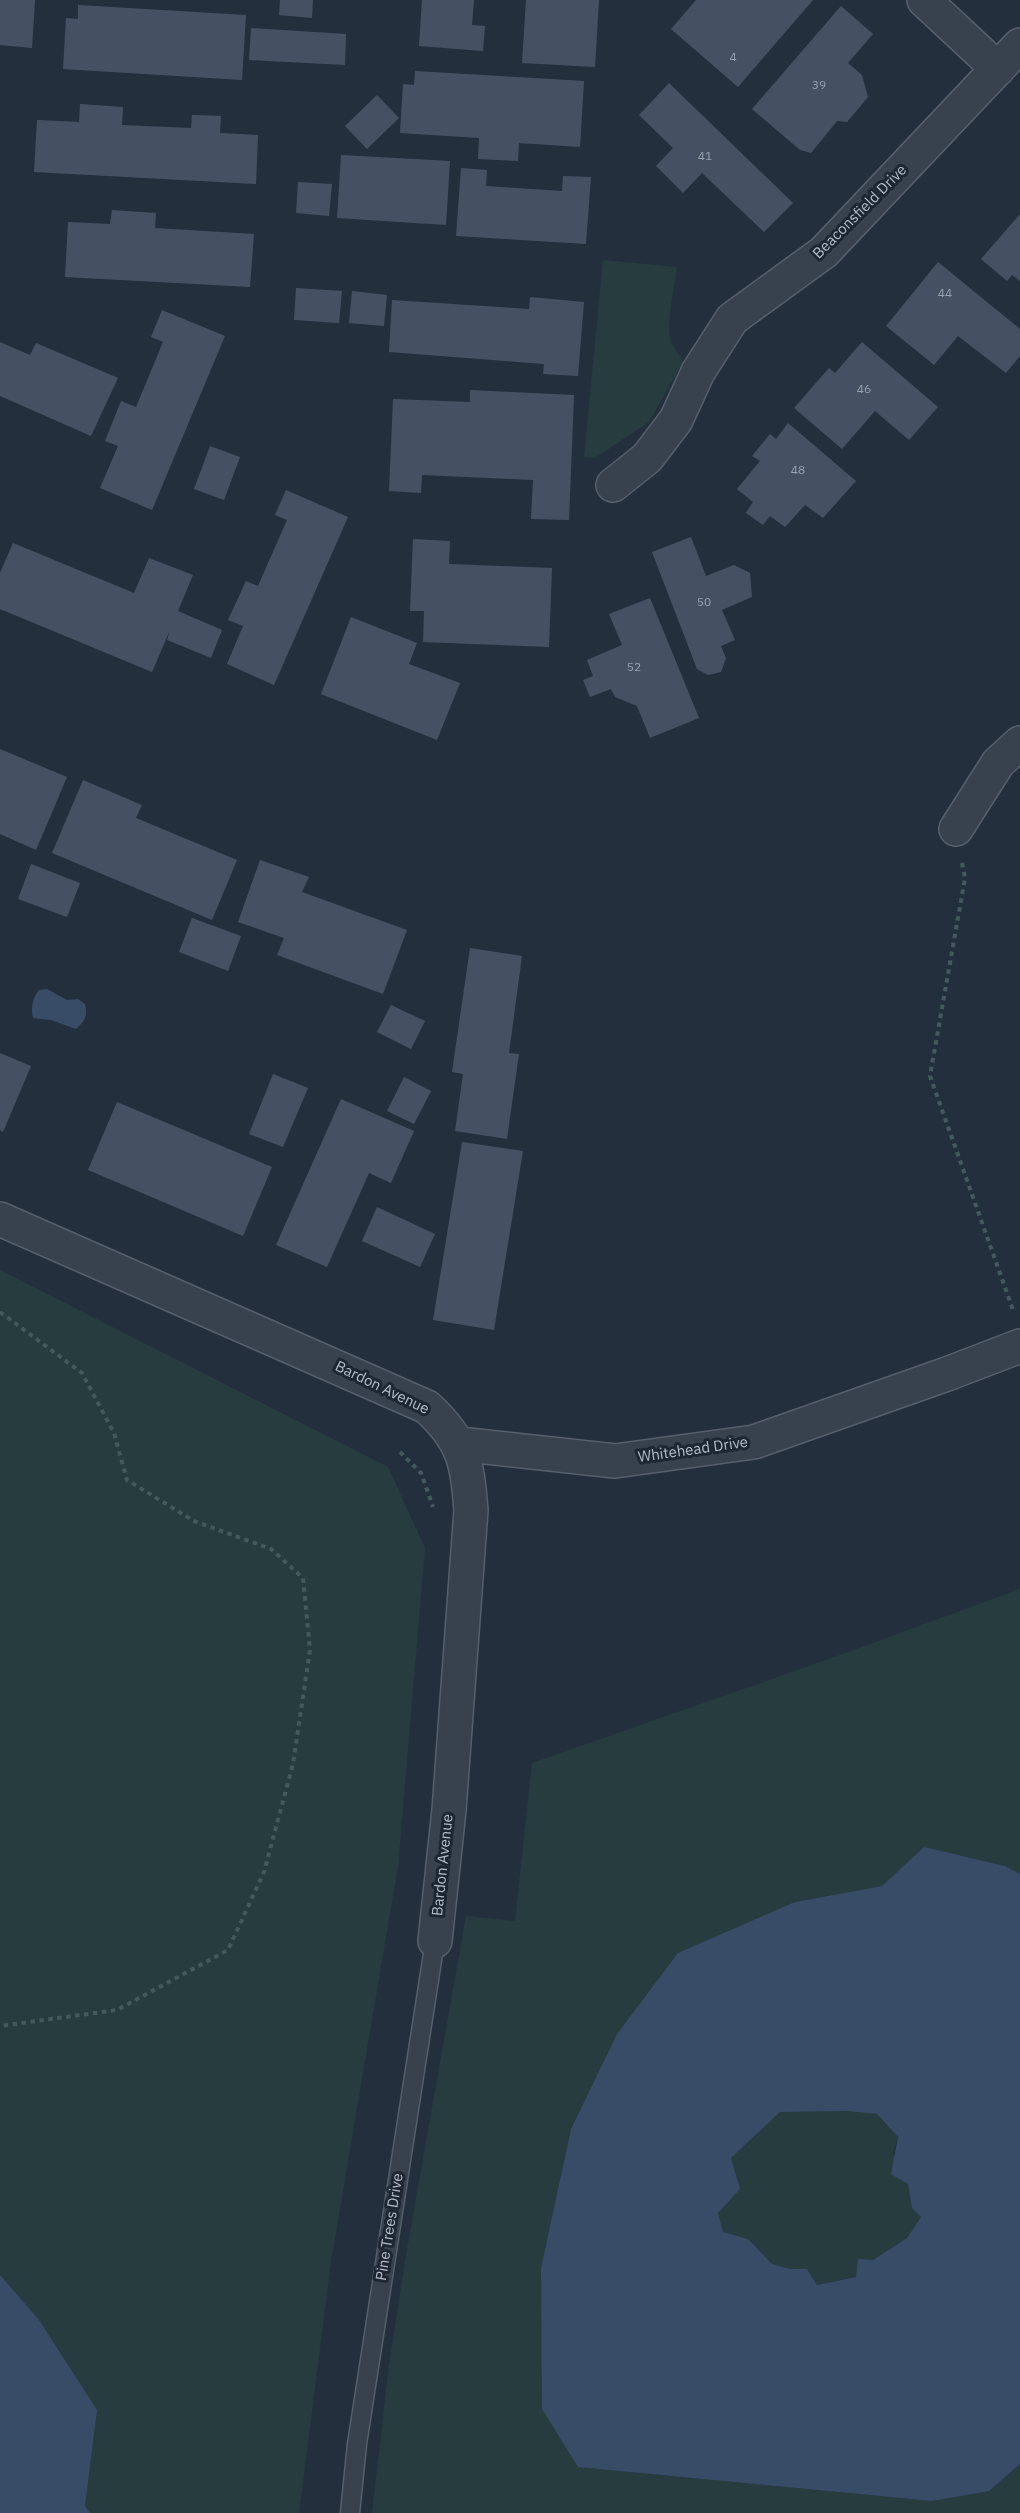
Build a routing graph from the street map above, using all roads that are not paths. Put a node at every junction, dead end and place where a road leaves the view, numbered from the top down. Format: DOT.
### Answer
graph roads {
  1 [pos="924,0"];
  2 [pos="1020,45"];
  3 [pos="998,69"];
  4 [pos="613,485"];
  5 [pos="1020,743"];
  6 [pos="956,829"];
  7 [pos="0,1219"];
  8 [pos="1020,1346"];
  9 [pos="459,1444"];
  10 [pos="435,1941"];
  11 [pos="350,2513"];
  1 -- 3 [label="street"];
  2 -- 3 [label="street, Beaconsfield Drive"];
  3 -- 4 [label="street, Beaconsfield Drive"];
  5 -- 6 [label="street"];
  7 -- 9 [label="street, Bardon Avenue"];
  8 -- 9 [label="street, Whitehead Drive"];
  9 -- 10 [label="street, Bardon Avenue"];
  10 -- 11 [label="lane, Pine Trees Drive"];
}
